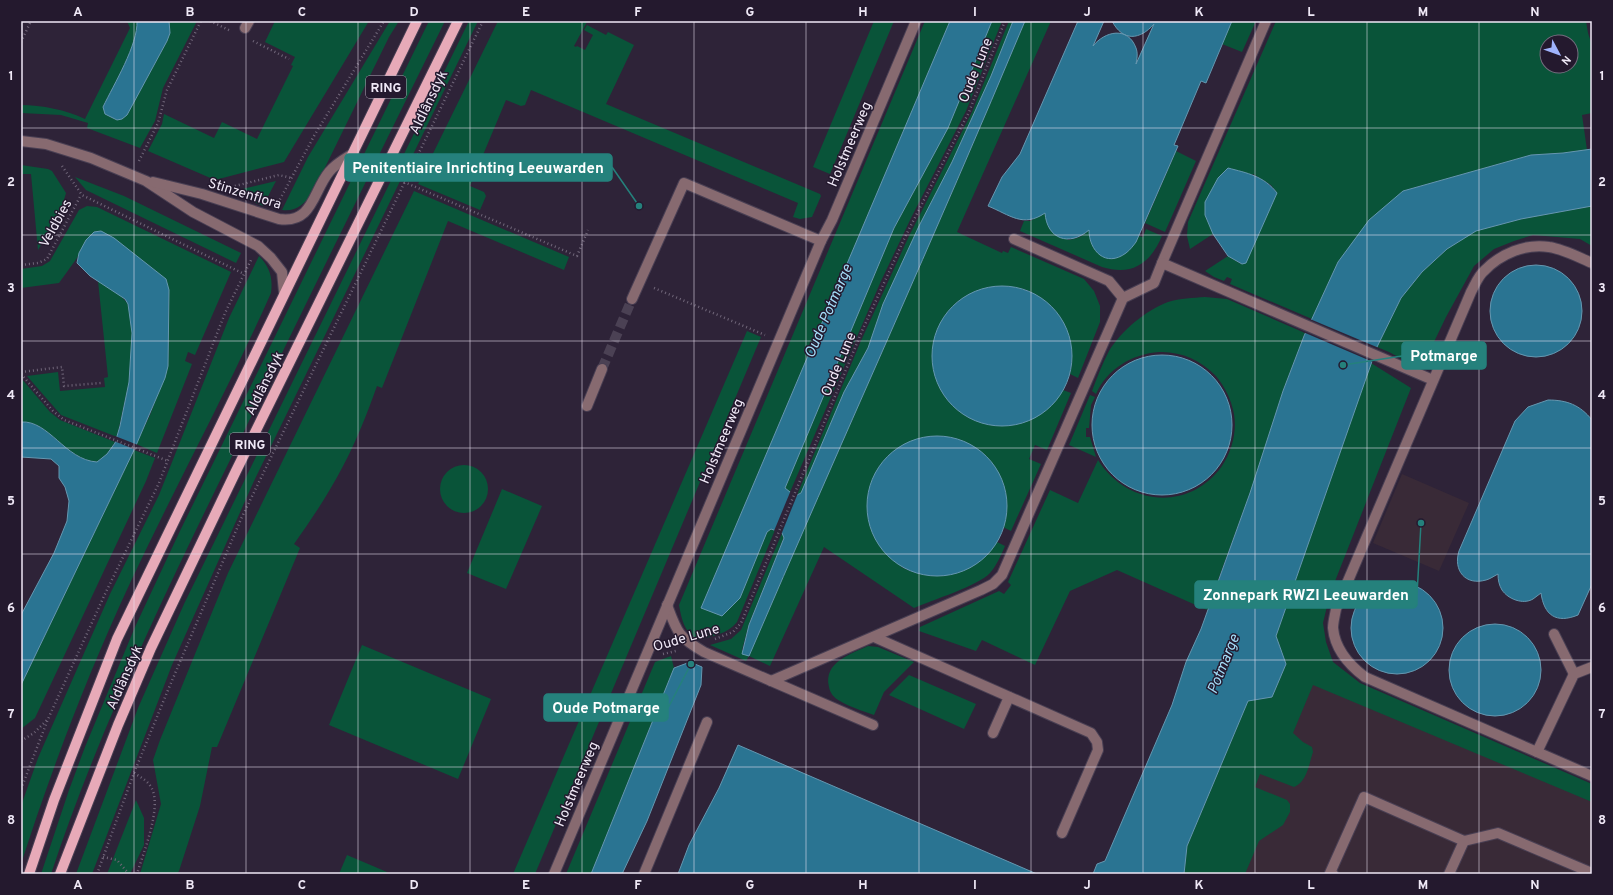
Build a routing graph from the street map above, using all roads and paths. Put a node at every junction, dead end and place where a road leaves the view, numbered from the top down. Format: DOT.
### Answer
graph roads {
  1 [pos="32,21"];
  2 [pos="201,21"];
  3 [pos="384,21"];
  4 [pos="417,21"];
  5 [pos="458,21"];
  6 [pos="483,21"];
  7 [pos="916,21"];
  8 [pos="1005,21"];
  9 [pos="1266,21"];
  10 [pos="248,39"];
  11 [pos="21,42"];
  12 [pos="289,59"];
  13 [pos="21,142"];
  14 [pos="46,144"];
  15 [pos="354,152"];
  16 [pos="132,174"];
  17 [pos="146,181"];
  18 [pos="404,182"];
  19 [pos="202,194"];
  20 [pos="82,195"];
  21 [pos="588,230"];
  22 [pos="1014,239"];
  23 [pos="821,241"];
  24 [pos="1162,263"];
  25 [pos="1592,263"];
  26 [pos="21,265"];
  27 [pos="639,282"];
  28 [pos="284,292"];
  29 [pos="1123,298"];
  30 [pos="632,299"];
  31 [pos="766,335"];
  32 [pos="602,369"];
  33 [pos="21,373"];
  34 [pos="1433,380"];
  35 [pos="101,382"];
  36 [pos="587,406"];
  37 [pos="168,461"];
  38 [pos="667,605"];
  39 [pos="1554,634"];
  40 [pos="874,637"];
  41 [pos="694,646"];
  42 [pos="645,658"];
  43 [pos="1592,667"];
  44 [pos="1574,674"];
  45 [pos="771,681"];
  46 [pos="1009,697"];
  47 [pos="48,720"];
  48 [pos="707,722"];
  49 [pos="873,725"];
  50 [pos="993,733"];
  51 [pos="21,741"];
  52 [pos="1537,752"];
  53 [pos="134,773"];
  54 [pos="1592,776"];
  55 [pos="21,789"];
  56 [pos="1062,833"];
  57 [pos="1464,841"];
  58 [pos="103,857"];
  59 [pos="1592,873"];
  60 [pos="29,874"];
  61 [pos="60,874"];
  62 [pos="97,874"];
  63 [pos="129,874"];
  64 [pos="137,874"];
  65 [pos="554,874"];
  66 [pos="644,874"];
  67 [pos="1333,874"];
  68 [pos="1449,874"];
  1 -- 11 [label="path"];
  2 -- 16 [label="path"];
  3 -- 19 [label="path"];
  4 -- 15 [label="main road, Aldlânsdyk / RING"];
  5 -- 61 [label="main road, Aldlânsdyk / RING"];
  6 -- 18 [label="path, Aldlânsdyk"];
  7 -- 23 [label="street, Holstmeerweg"];
  8 -- 41 [label="path, Oude Lune"];
  9 -- 24 [label="street"];
  10 -- 12 [label="path"];
  13 -- 14 [label="street, Stinzenflora"];
  14 -- 16 [label="street, Stinzenflora"];
  14 -- 20 [label="path"];
  15 -- 19 [label="street, Stinzenflora"];
  15 -- 28 [label="main road, Aldlânsdyk / RING"];
  16 -- 17 [label="street, Stinzenflora"];
  17 -- 19 [label="street, Stinzenflora"];
  17 -- 28 [label="street, Stinzenflora"];
  18 -- 21 [label="path"];
  18 -- 53 [label="path, Aldlânsdyk"];
  20 -- 26 [label="path, Veldbies"];
  20 -- 37 [label="path"];
  22 -- 29 [label="street"];
  23 -- 27 [label="street"];
  23 -- 38 [label="street, Holstmeerweg"];
  24 -- 29 [label="street"];
  24 -- 34 [label="street"];
  25 -- 34 [label="street"];
  27 -- 30 [label="street"];
  27 -- 31 [label="path"];
  28 -- 60 [label="main road, Aldlânsdyk / RING"];
  29 -- 40 [label="street"];
  32 -- 36 [label="street"];
  33 -- 35 [label="path"];
  33 -- 37 [label="path"];
  34 -- 52 [label="street"];
  37 -- 47 [label="path"];
  38 -- 41 [label="street"];
  38 -- 42 [label="street, Holstmeerweg"];
  39 -- 44 [label="street"];
  40 -- 45 [label="street"];
  40 -- 46 [label="street"];
  41 -- 42 [label="path, Oude Lune"];
  41 -- 45 [label="street"];
  42 -- 65 [label="street, Holstmeerweg"];
  43 -- 44 [label="street"];
  44 -- 52 [label="street"];
  45 -- 49 [label="street"];
  46 -- 50 [label="street"];
  46 -- 56 [label="street"];
  47 -- 51 [label="path"];
  47 -- 55 [label="path"];
  48 -- 66 [label="street"];
  52 -- 54 [label="street"];
  53 -- 58 [label="path, Aldlânsdyk"];
  53 -- 64 [label="path"];
  57 -- 59 [label="street"];
  57 -- 67 [label="street"];
  57 -- 68 [label="street"];
  58 -- 62 [label="path, Aldlânsdyk"];
  58 -- 63 [label="path"];
}
